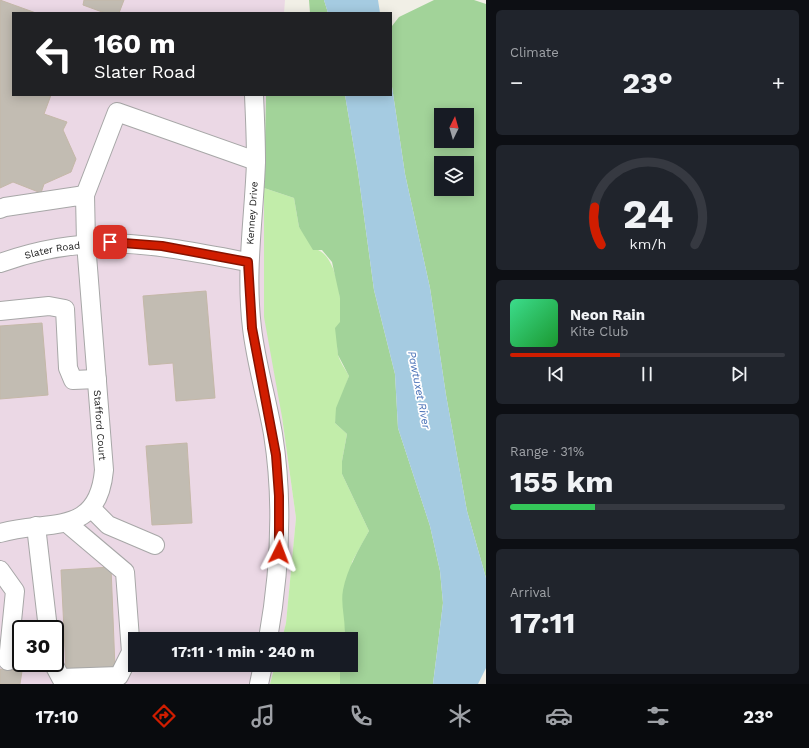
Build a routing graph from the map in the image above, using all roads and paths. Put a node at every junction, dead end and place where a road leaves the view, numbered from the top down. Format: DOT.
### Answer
graph roads {
  1 [pos="254,96"];
  2 [pos="256,161"];
  3 [pos="85,195"];
  4 [pos="0,209"];
  5 [pos="86,244"];
  6 [pos="248,262"];
  7 [pos="0,263"];
  8 [pos="0,311"];
  9 [pos="97,379"];
  10 [pos="91,508"];
  11 [pos="67,523"];
  12 [pos="36,526"];
  13 [pos="0,533"];
  14 [pos="155,545"];
  15 [pos="0,570"];
  16 [pos="47,620"];
  17 [pos="269,632"];
  18 [pos="8,661"];
  19 [pos="58,672"];
  20 [pos="262,672"];
  21 [pos="259,684"];
  1 -- 2 [label="street, Kenney Drive"];
  2 -- 3 [label="street"];
  2 -- 6 [label="street, Kenney Drive"];
  3 -- 4 [label="street"];
  3 -- 5 [label="street, Stafford Court"];
  5 -- 6 [label="street, Slater Road"];
  5 -- 7 [label="street, Slater Road"];
  5 -- 9 [label="street, Stafford Court"];
  6 -- 17 [label="street, Kenney Drive"];
  8 -- 9 [label="street"];
  9 -- 10 [label="street, Stafford Court"];
  10 -- 11 [label="street, Stafford Court"];
  10 -- 14 [label="street"];
  11 -- 12 [label="street, Stafford Court"];
  11 -- 19 [label="street"];
  12 -- 13 [label="street, Stafford Court"];
  12 -- 16 [label="street"];
  15 -- 18 [label="street"];
  20 -- 21 [label="street"];
}
